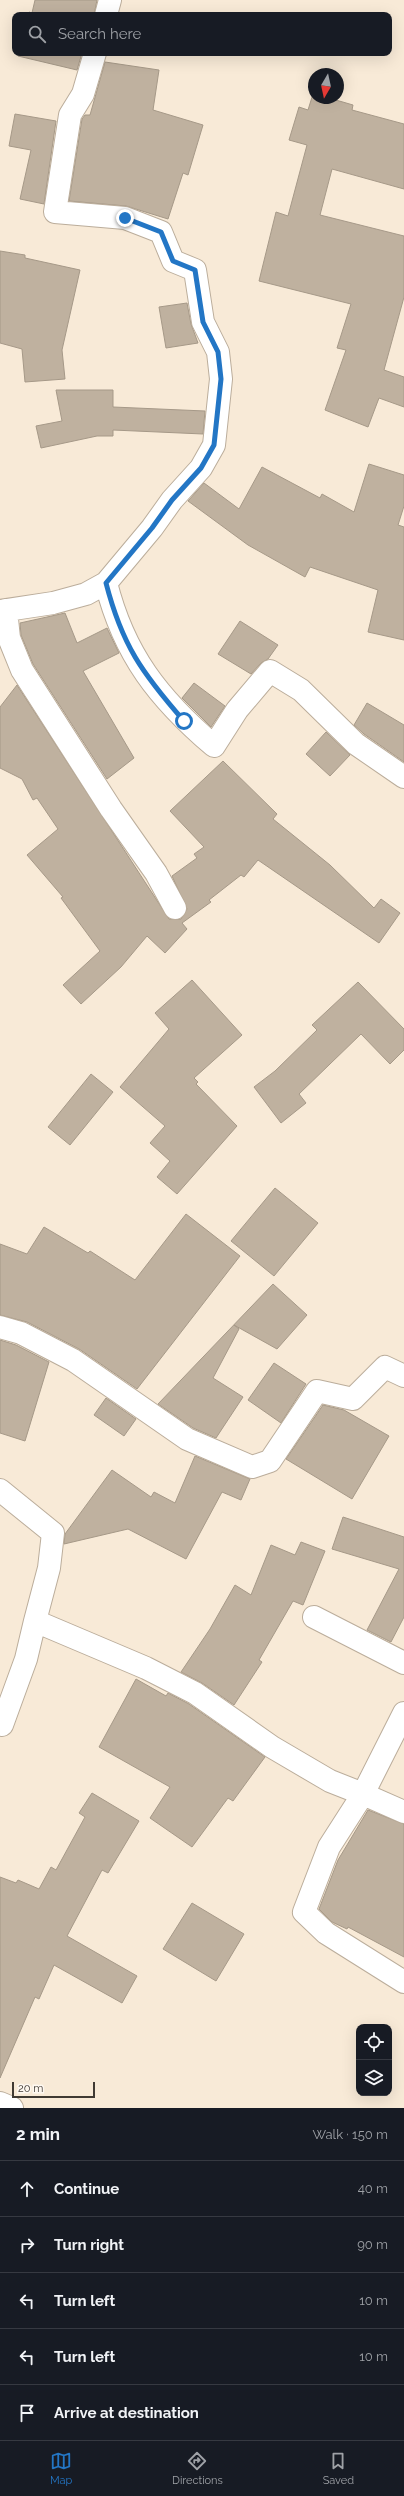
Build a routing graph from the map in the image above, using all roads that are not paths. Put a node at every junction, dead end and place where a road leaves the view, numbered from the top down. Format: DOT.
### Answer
graph roads {
  1 [pos="110,0"];
  2 [pos="107,12"];
  3 [pos="94,56"];
  4 [pos="106,583"];
  5 [pos="3,611"];
  6 [pos="404,777"];
  7 [pos="175,908"];
  8 [pos="0,1328"];
  9 [pos="404,1376"];
  10 [pos="0,1490"];
  11 [pos="314,1617"];
  12 [pos="35,1621"];
  13 [pos="404,1663"];
  14 [pos="404,1713"];
  15 [pos="2,1725"];
  16 [pos="363,1794"];
  17 [pos="404,1812"];
  18 [pos="404,1982"];
  19 [pos="0,2103"];
  20 [pos="12,2108"];
  1 -- 2 [label="street"];
  3 -- 4 [label="street"];
  4 -- 5 [label="street"];
  4 -- 6 [label="street"];
  5 -- 7 [label="street"];
  8 -- 9 [label="street"];
  10 -- 12 [label="street"];
  11 -- 13 [label="street"];
  12 -- 15 [label="street"];
  12 -- 16 [label="street"];
  14 -- 16 [label="street"];
  16 -- 17 [label="street"];
  16 -- 18 [label="street"];
  19 -- 20 [label="street"];
}
